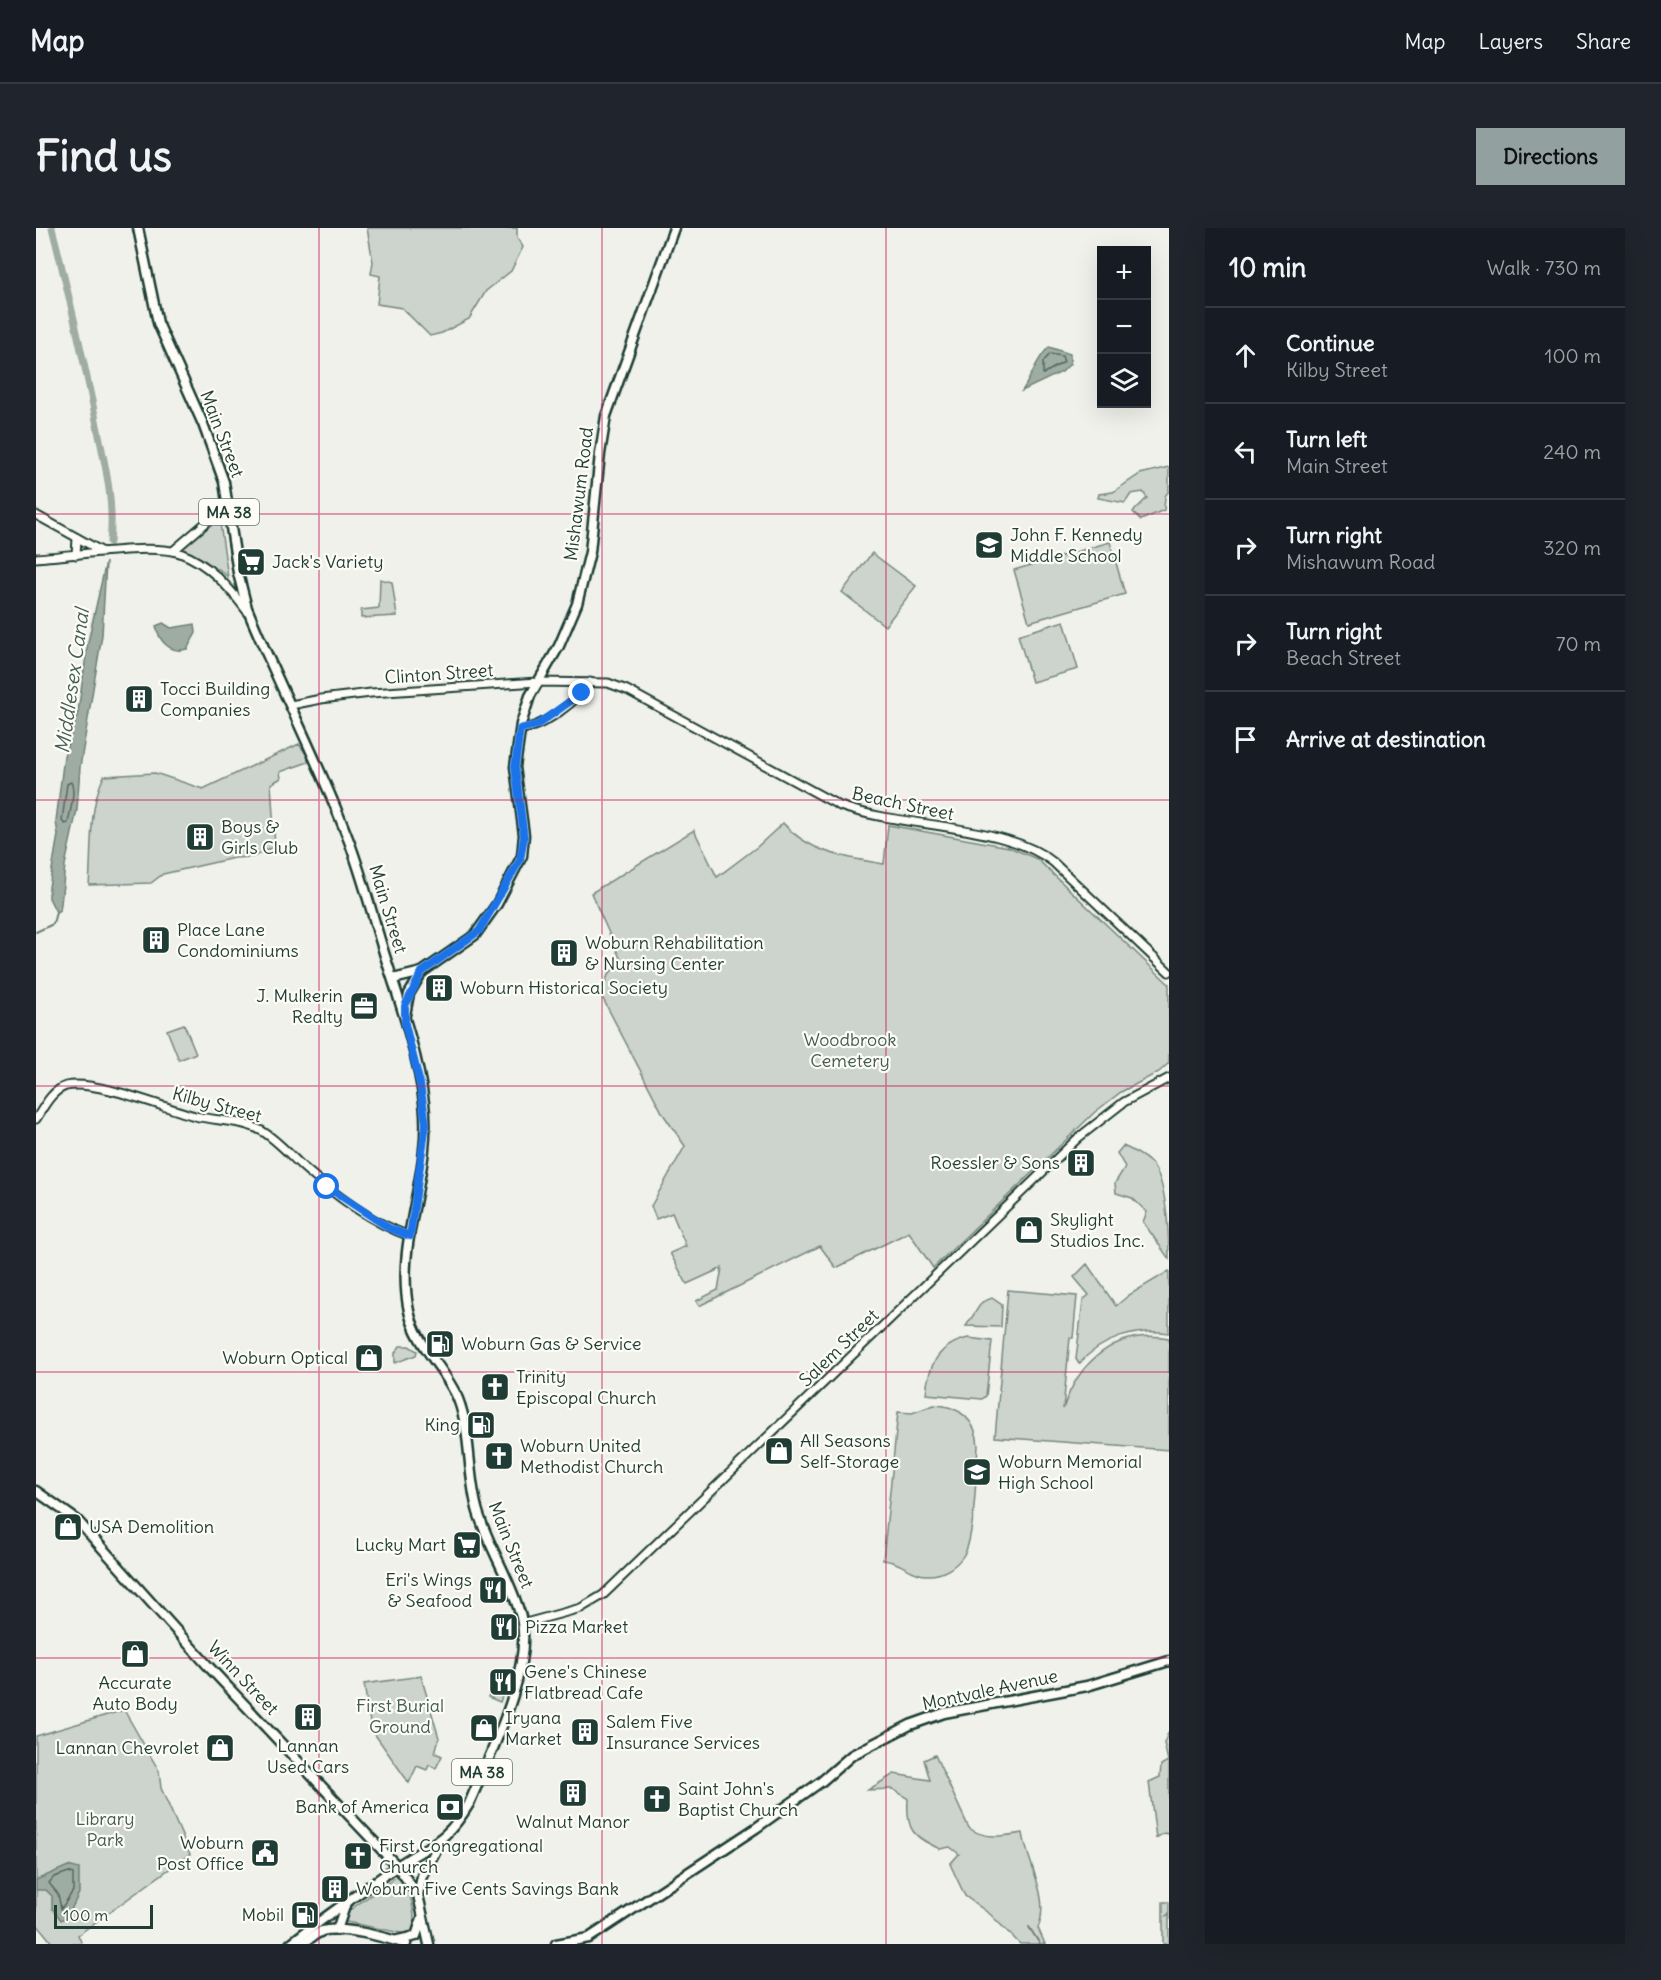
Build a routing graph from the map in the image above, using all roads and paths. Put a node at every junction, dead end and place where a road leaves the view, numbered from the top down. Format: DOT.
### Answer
graph roads {
  1 [pos="138,228"];
  2 [pos="674,228"];
  3 [pos="227,500"];
  4 [pos="36,515"];
  5 [pos="77,538"];
  6 [pos="173,551"];
  7 [pos="103,552"];
  8 [pos="75,555"];
  9 [pos="36,558"];
  10 [pos="251,617"];
  11 [pos="537,682"];
  12 [pos="590,682"];
  13 [pos="291,705"];
  14 [pos="520,729"];
  15 [pos="422,972"];
  16 [pos="1169,972"];
  17 [pos="414,983"];
  18 [pos="394,984"];
  19 [pos="405,1024"];
  20 [pos="1169,1078"];
  21 [pos="36,1119"];
  22 [pos="410,1236"];
  23 [pos="36,1491"];
  24 [pos="522,1624"];
  25 [pos="1169,1661"];
  26 [pos="441,1841"];
  27 [pos="397,1866"];
  28 [pos="418,1895"];
  29 [pos="345,1906"];
  30 [pos="422,1918"];
  31 [pos="337,1930"];
  32 [pos="394,1940"];
  33 [pos="290,1944"];
  34 [pos="302,1944"];
  35 [pos="406,1944"];
  36 [pos="429,1944"];
  37 [pos="555,1944"];
  1 -- 3 [label="main road, Main Street / MA 38"];
  2 -- 11 [label="main road, Mishawum Road"];
  3 -- 6 [label="street"];
  3 -- 10 [label="main road, Main Street / MA 38"];
  4 -- 5 [label="street"];
  5 -- 7 [label="street"];
  5 -- 8 [label="street"];
  6 -- 7 [label="street"];
  6 -- 10 [label="street"];
  7 -- 8 [label="street"];
  8 -- 9 [label="street"];
  10 -- 13 [label="main road, Main Street / MA 38"];
  11 -- 12 [label="street, Clinton Street"];
  11 -- 13 [label="street, Clinton Street"];
  11 -- 14 [label="main road, Mishawum Road"];
  12 -- 14 [label="street"];
  12 -- 16 [label="street, Beach Street"];
  13 -- 18 [label="main road, Main Street / MA 38"];
  14 -- 15 [label="main road, Mishawum Road"];
  15 -- 17 [label="main road, Mishawum Road"];
  15 -- 18 [label="main road, Mishawum Road"];
  17 -- 18 [label="main road"];
  17 -- 19 [label="main road, Mishawum Road"];
  18 -- 19 [label="main road, Main Street / MA 38"];
  19 -- 22 [label="main road, Main Street / MA 38"];
  20 -- 24 [label="street, Salem Street"];
  21 -- 22 [label="street, Kilby Street"];
  22 -- 24 [label="main road, Main Street / MA 38"];
  23 -- 27 [label="main road, Winn Street"];
  24 -- 26 [label="main road, Main Street / MA 38"];
  25 -- 37 [label="main road, Montvale Avenue"];
  26 -- 27 [label="main road, Main Street / MA 38"];
  26 -- 28 [label="main road, Main Street / MA 38"];
  27 -- 28 [label="main road, Winn Street"];
  27 -- 29 [label="main road, MA 38"];
  28 -- 30 [label="main road, Main Street / MA 38"];
  29 -- 31 [label="main road"];
  29 -- 33 [label="main road"];
  30 -- 32 [label="main road"];
  30 -- 36 [label="main road, Main Street / MA 38"];
  31 -- 32 [label="main road"];
  31 -- 34 [label="main road"];
  32 -- 35 [label="main road"];
}
